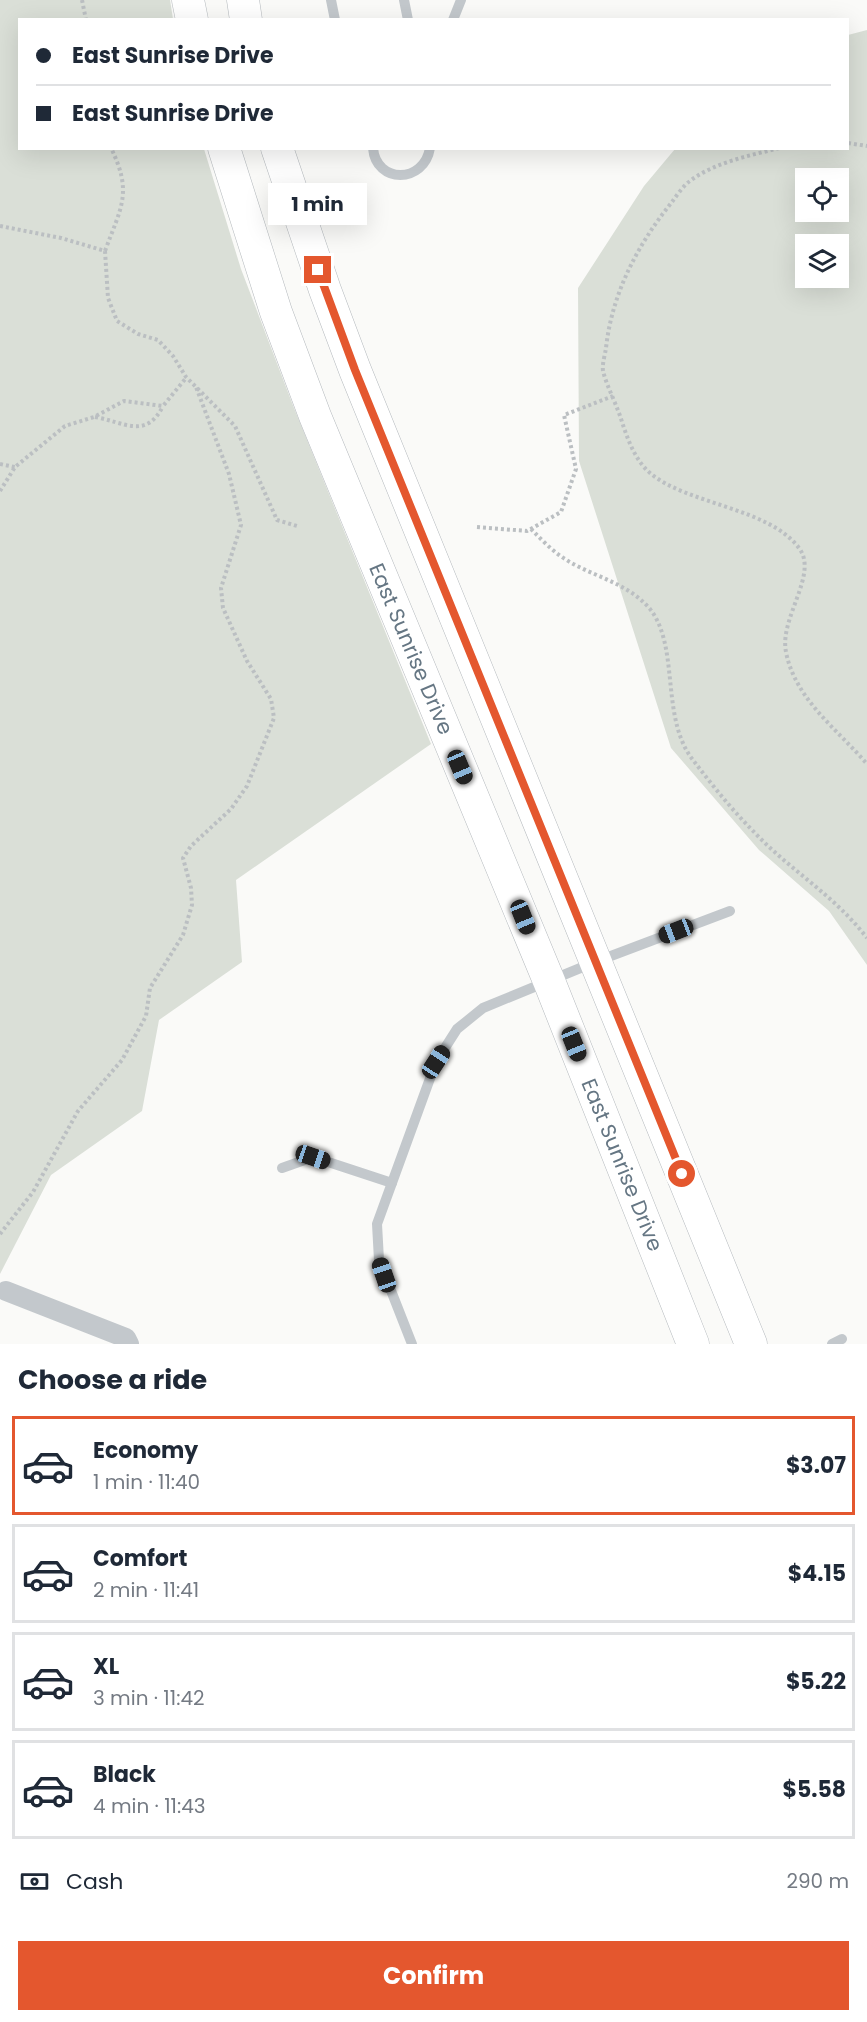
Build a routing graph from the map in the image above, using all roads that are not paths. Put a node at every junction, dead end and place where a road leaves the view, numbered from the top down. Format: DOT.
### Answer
graph roads {
  1 [pos="188,0"];
  2 [pos="243,0"];
  3 [pos="331,0"];
  4 [pos="404,0"];
  5 [pos="461,0"];
  6 [pos="192,18"];
  7 [pos="246,18"];
  8 [pos="335,18"];
  9 [pos="408,18"];
  10 [pos="454,18"];
  11 [pos="225,150"];
  12 [pos="278,150"];
  13 [pos="374,150"];
  14 [pos="429,150"];
  15 [pos="730,911"];
  16 [pos="595,962"];
  17 [pos="549,981"];
  18 [pos="282,1168"];
  19 [pos="392,1183"];
  20 [pos="6,1291"];
  21 [pos="129,1344"];
  22 [pos="412,1344"];
  23 [pos="693,1344"];
  24 [pos="751,1344"];
  1 -- 6 [label="main road"];
  2 -- 7 [label="main road"];
  3 -- 8 [label="lane"];
  4 -- 9 [label="lane"];
  5 -- 10 [label="lane"];
  11 -- 17 [label="main road, East Sunrise Drive"];
  12 -- 16 [label="main road"];
  13 -- 14 [label="lane"];
  15 -- 16 [label="lane"];
  16 -- 17 [label="lane"];
  16 -- 24 [label="main road"];
  17 -- 19 [label="lane"];
  17 -- 23 [label="main road, East Sunrise Drive"];
  18 -- 19 [label="lane"];
  19 -- 22 [label="lane"];
  20 -- 21 [label="street"];
}
